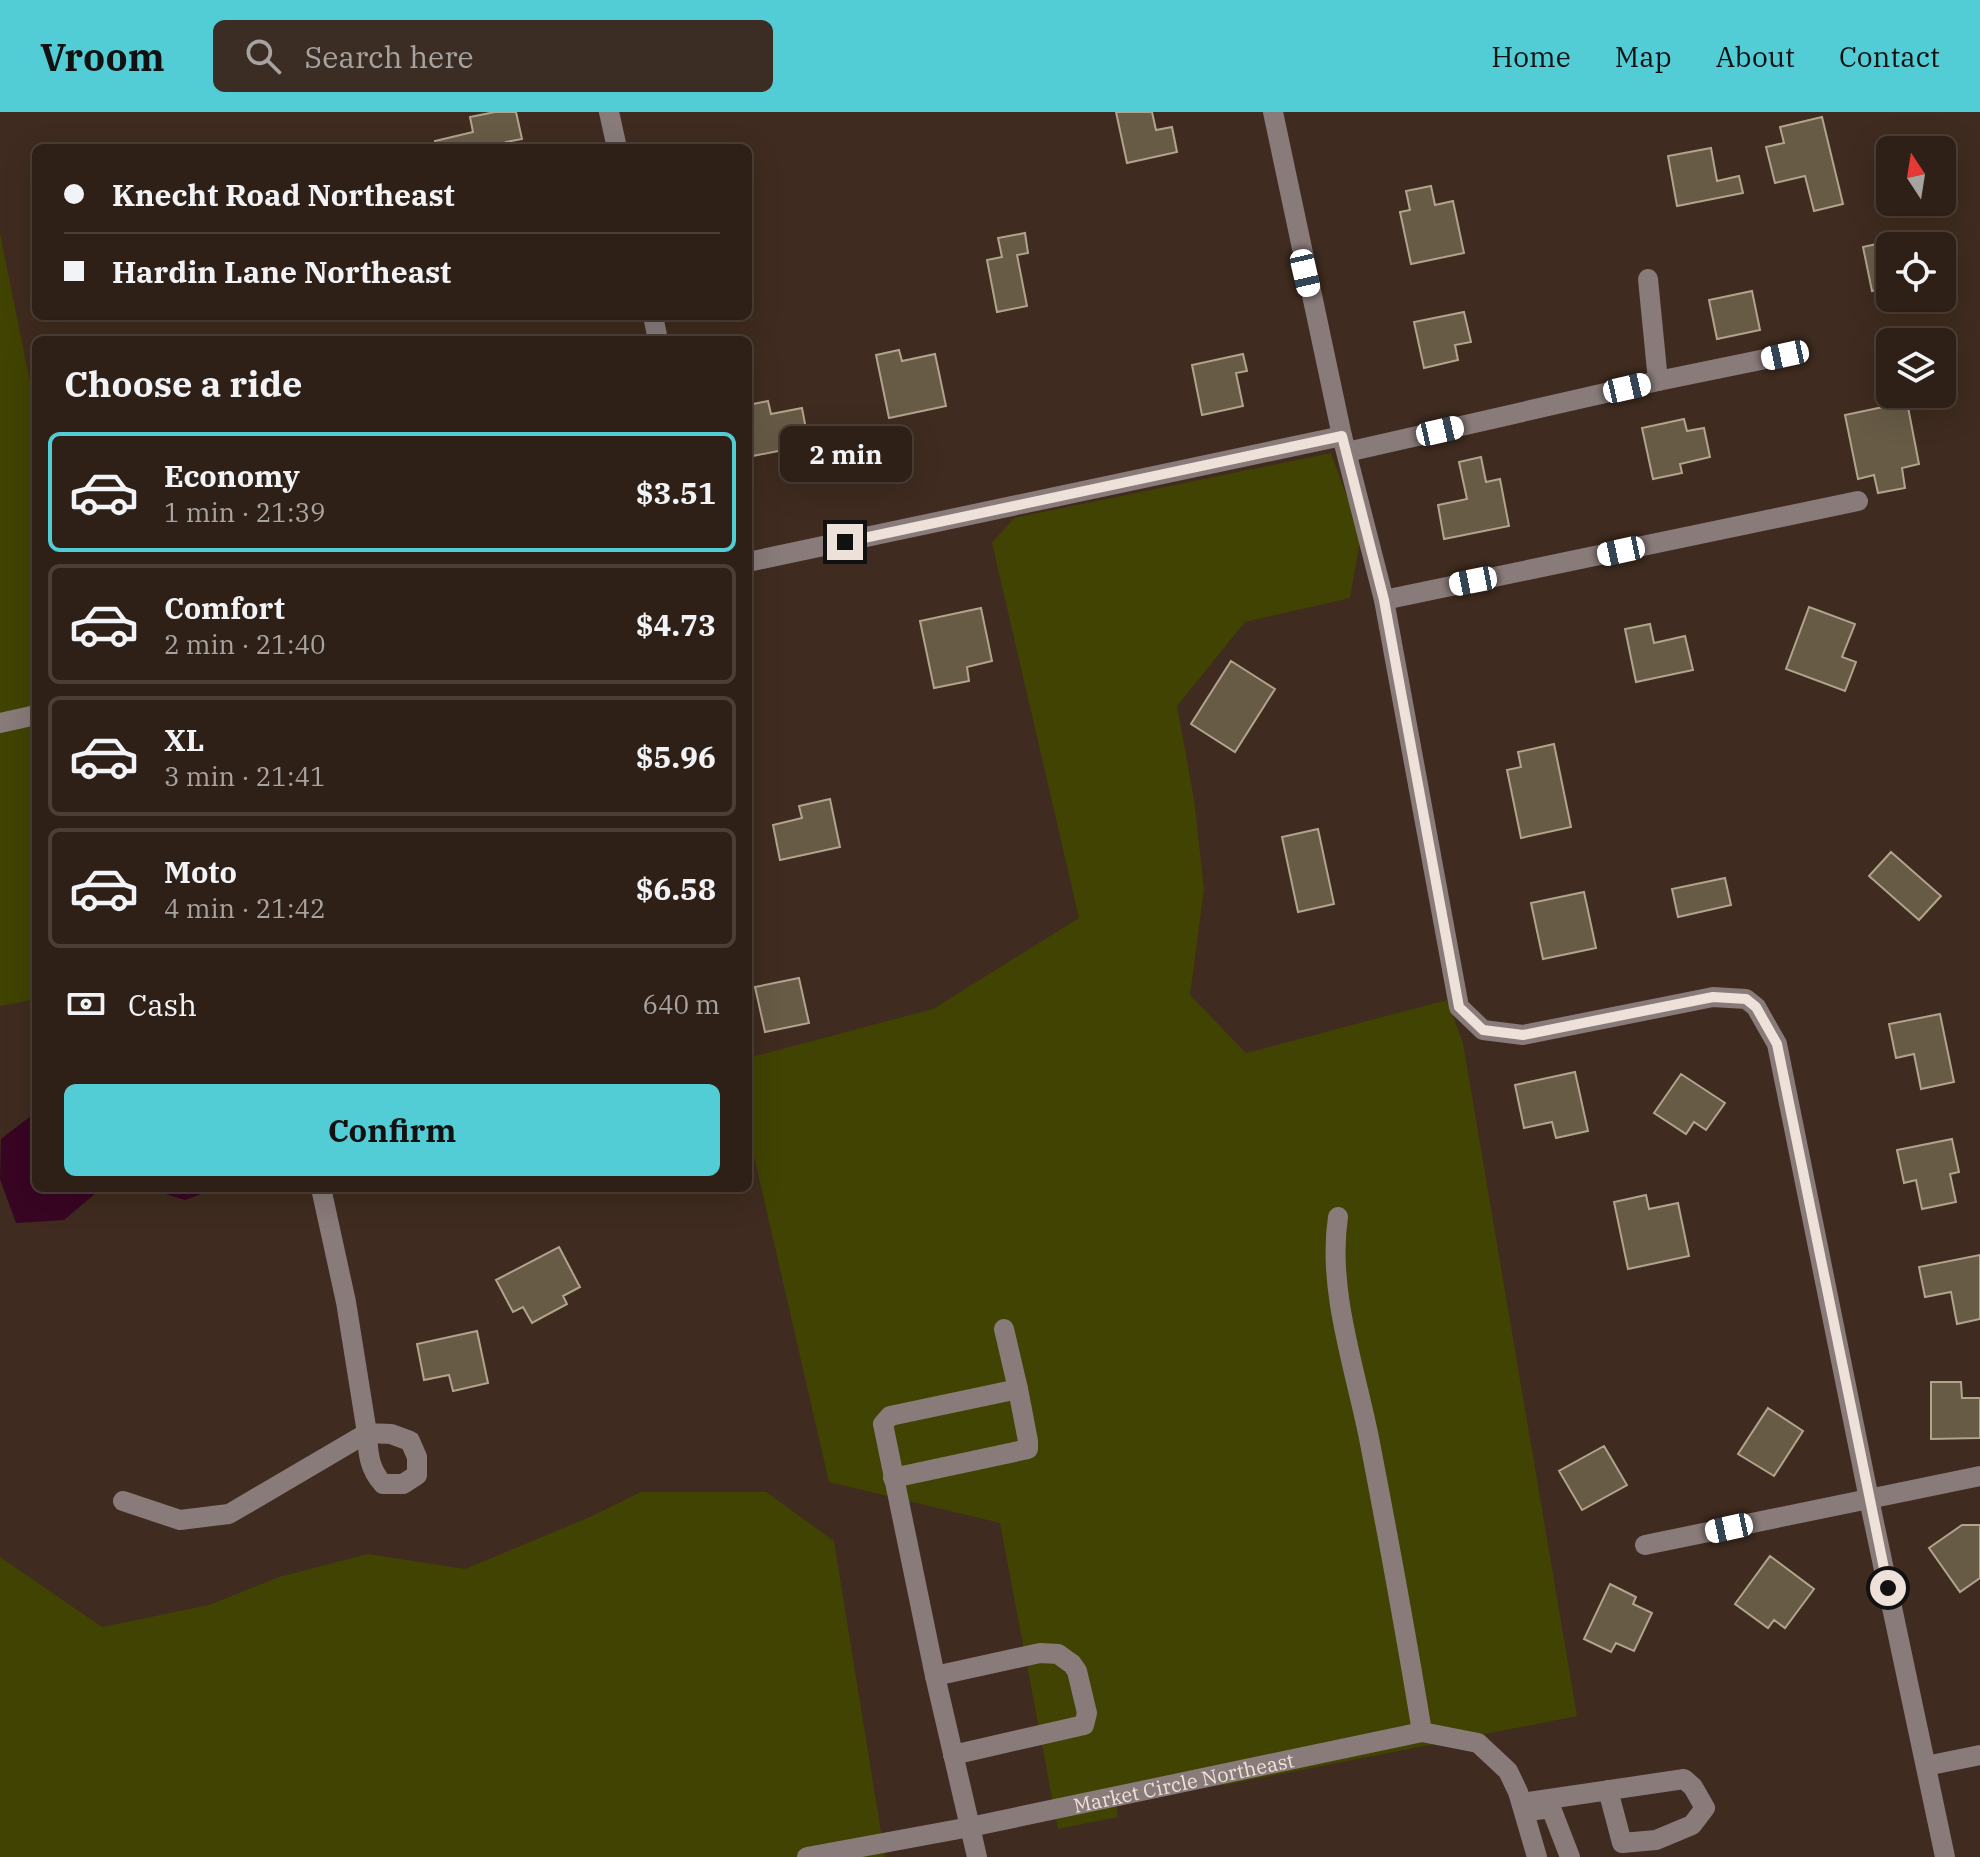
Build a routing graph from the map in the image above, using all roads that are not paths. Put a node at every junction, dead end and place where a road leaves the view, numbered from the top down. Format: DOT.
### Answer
graph roads {
  1 [pos="609,112"];
  2 [pos="1273,112"];
  3 [pos="616,144"];
  4 [pos="1648,279"];
  5 [pos="1785,355"];
  6 [pos="1658,381"];
  7 [pos="1344,444"];
  8 [pos="1858,501"];
  9 [pos="752,561"];
  10 [pos="1384,600"];
  11 [pos="32,716"];
  12 [pos="0,723"];
  13 [pos="322,1192"];
  14 [pos="1338,1217"];
  15 [pos="1004,1329"];
  16 [pos="1018,1389"];
  17 [pos="1980,1476"];
  18 [pos="893,1478"];
  19 [pos="1869,1499"];
  20 [pos="123,1501"];
  21 [pos="1645,1545"];
  22 [pos="935,1676"];
  23 [pos="1422,1732"];
  24 [pos="953,1755"];
  25 [pos="1980,1755"];
  26 [pos="1926,1766"];
  27 [pos="1608,1790"];
  28 [pos="1523,1807"];
  29 [pos="970,1827"];
  30 [pos="807,1857"];
  31 [pos="977,1857"];
  32 [pos="1537,1857"];
  33 [pos="1570,1857"];
  34 [pos="1945,1857"];
  1 -- 3 [label="street"];
  2 -- 7 [label="street"];
  4 -- 6 [label="street"];
  5 -- 6 [label="street"];
  6 -- 7 [label="street"];
  7 -- 9 [label="street"];
  7 -- 10 [label="street"];
  8 -- 10 [label="street"];
  10 -- 19 [label="street"];
  11 -- 12 [label="street"];
  13 -- 20 [label="street"];
  14 -- 23 [label="street"];
  15 -- 16 [label="street"];
  16 -- 18 [label="street"];
  16 -- 18 [label="street"];
  17 -- 19 [label="street"];
  18 -- 22 [label="street"];
  19 -- 21 [label="street"];
  19 -- 26 [label="street"];
  22 -- 24 [label="street"];
  22 -- 24 [label="street"];
  23 -- 28 [label="street, Market Circle Northeast"];
  23 -- 29 [label="street, Market Circle Northeast"];
  24 -- 29 [label="street"];
  25 -- 26 [label="street"];
  26 -- 34 [label="street"];
  27 -- 27 [label="street"];
  27 -- 28 [label="street"];
  28 -- 32 [label="street, Market Circle Northeast"];
  28 -- 33 [label="street"];
  29 -- 30 [label="street, Market Circle Northeast"];
  29 -- 31 [label="street"];
}
